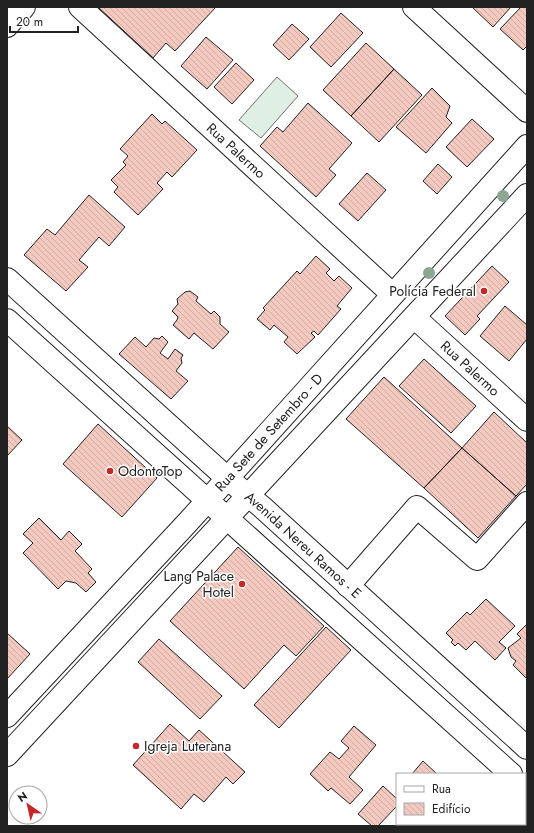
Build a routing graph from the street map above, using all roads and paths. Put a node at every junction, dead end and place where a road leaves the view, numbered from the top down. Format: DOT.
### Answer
graph roads {
  1 [pos="24,7"];
  2 [pos="80,7"];
  3 [pos="414,7"];
  4 [pos="7,26"];
  5 [pos="527,111"];
  6 [pos="527,146"];
  7 [pos="527,195"];
  8 [pos="7,278"];
  9 [pos="392,294"];
  10 [pos="414,317"];
  11 [pos="7,320"];
  12 [pos="527,420"];
  13 [pos="227,478"];
  14 [pos="248,495"];
  15 [pos="207,501"];
  16 [pos="527,502"];
  17 [pos="226,519"];
  18 [pos="348,586"];
  19 [pos="7,716"];
  20 [pos="527,748"];
  21 [pos="7,755"];
  22 [pos="510,773"];
  1 -- 4 [label="street"];
  2 -- 9 [label="street, Rua Palermo"];
  3 -- 5 [label="street"];
  6 -- 9 [label="street, Rua Sete de Setembro - D"];
  7 -- 10 [label="street, Rua Sete de Setembro - D"];
  8 -- 13 [label="street, Avenida Nereu Ramos - E"];
  9 -- 13 [label="street, Rua Sete de Setembro - D"];
  10 -- 12 [label="street, Rua Palermo"];
  10 -- 14 [label="street, Rua Sete de Setembro - D"];
  11 -- 15 [label="street"];
  13 -- 14 [label="street, Avenida Nereu Ramos - E"];
  13 -- 15 [label="street, Rua Sete de Setembro - D"];
  14 -- 17 [label="street, Rua Sete de Setembro - D"];
  14 -- 18 [label="street, Avenida Nereu Ramos - E"];
  15 -- 17 [label="street"];
  15 -- 19 [label="street, Rua Sete de Setembro - D"];
  16 -- 18 [label="street"];
  17 -- 21 [label="street, Rua Sete de Setembro - D"];
  17 -- 22 [label="street"];
  18 -- 20 [label="street, Avenida Nereu Ramos - E"];
}
